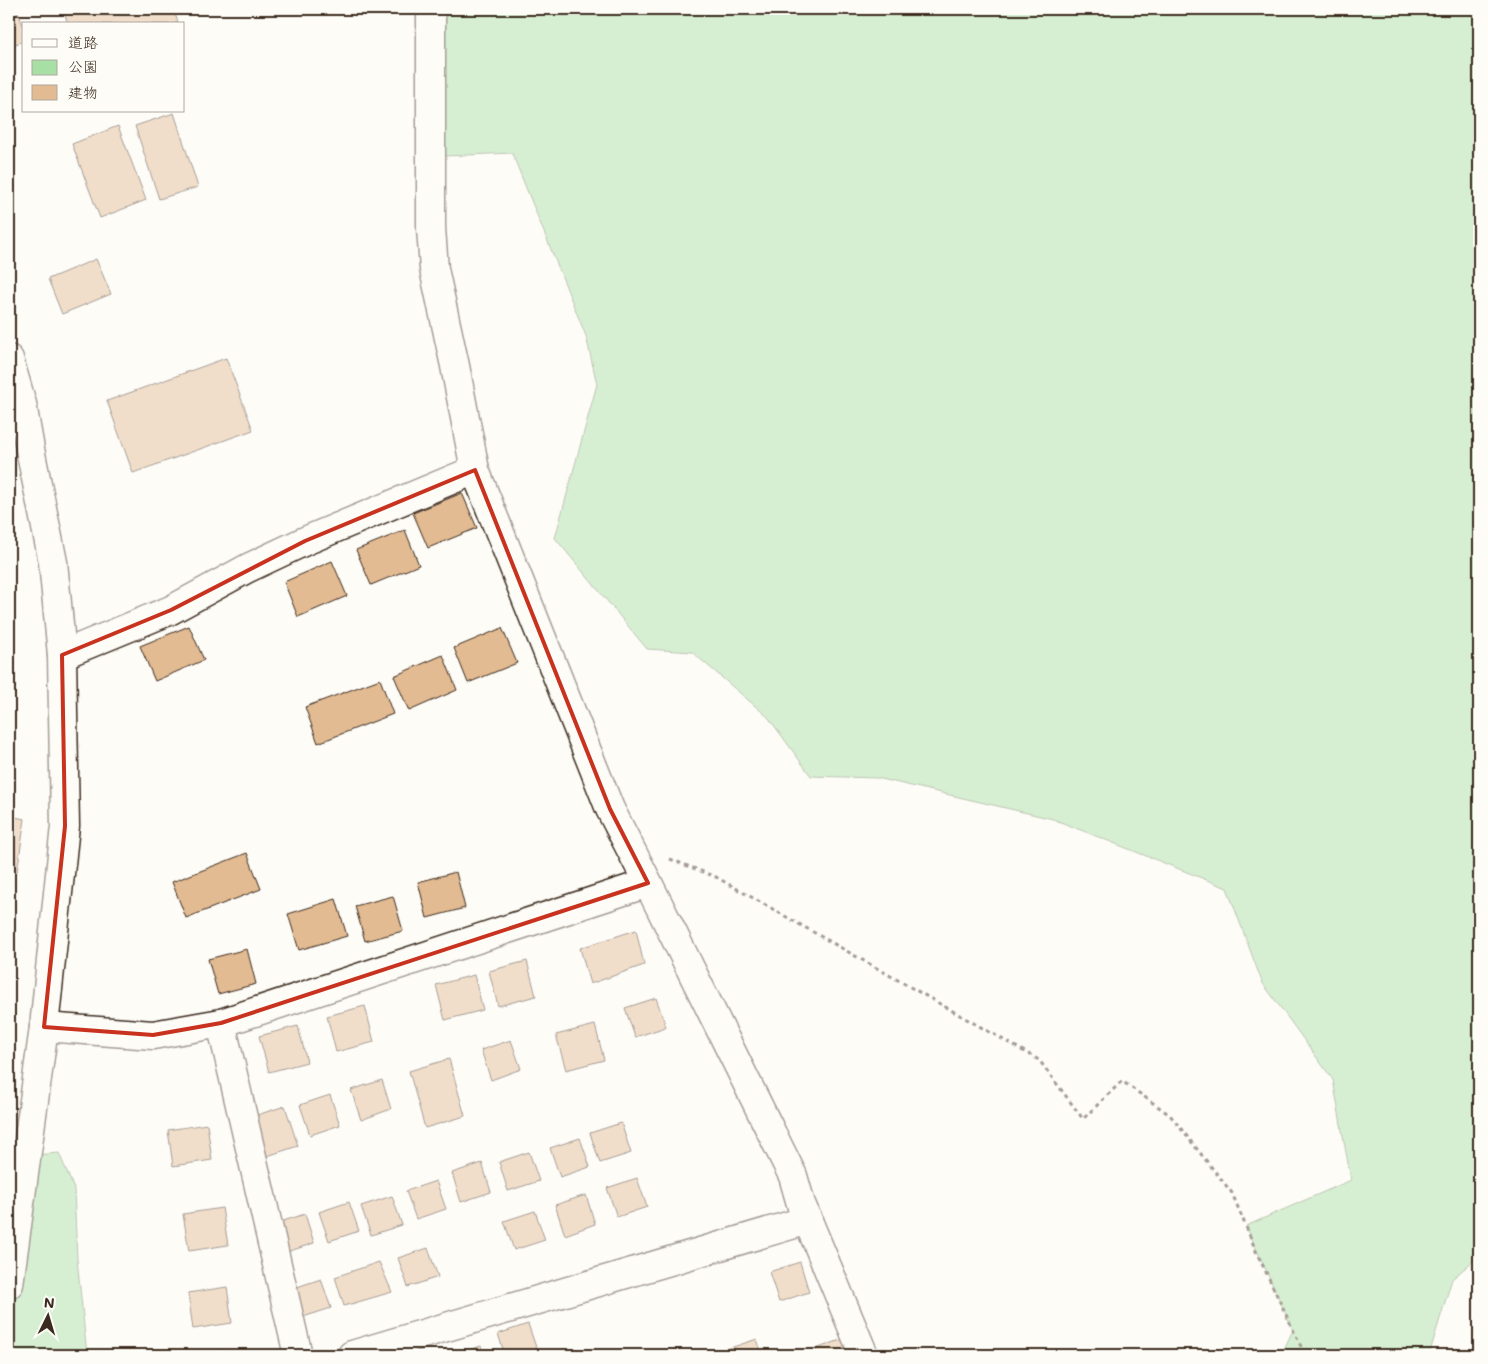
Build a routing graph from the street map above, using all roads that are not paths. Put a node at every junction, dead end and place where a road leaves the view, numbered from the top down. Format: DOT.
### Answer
graph roads {
  1 [pos="431,9"];
  2 [pos="9,359"];
  3 [pos="19,449"];
  4 [pos="475,470"];
  5 [pos="62,655"];
  6 [pos="648,883"];
  7 [pos="221,1023"];
  8 [pos="44,1027"];
  9 [pos="808,1220"];
  10 [pos="9,1284"];
  11 [pos="298,1355"];
  12 [pos="352,1355"];
  13 [pos="864,1355"];
  1 -- 4 [label="street"];
  2 -- 3 [label="street"];
  3 -- 5 [label="street"];
  4 -- 5 [label="street"];
  4 -- 6 [label="street"];
  5 -- 8 [label="street"];
  6 -- 7 [label="street"];
  6 -- 9 [label="street"];
  7 -- 8 [label="street"];
  7 -- 11 [label="street"];
  8 -- 10 [label="street"];
  9 -- 12 [label="street"];
  9 -- 13 [label="street"];
}
